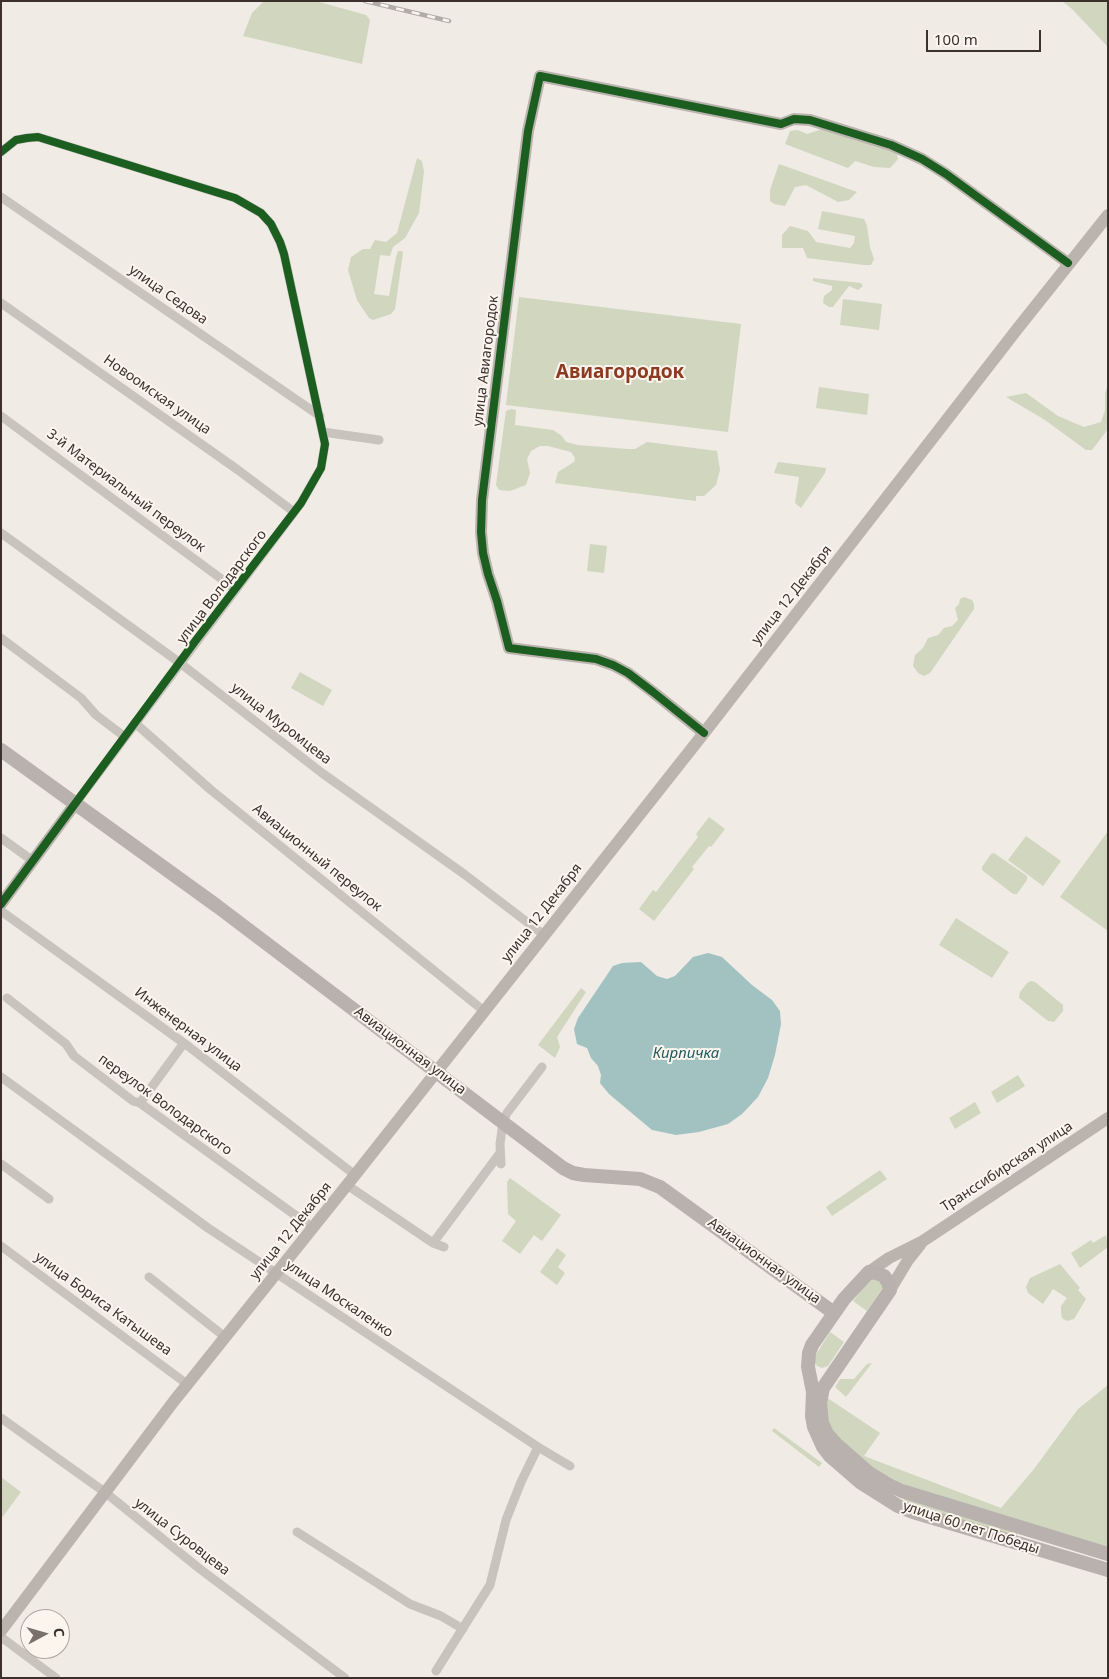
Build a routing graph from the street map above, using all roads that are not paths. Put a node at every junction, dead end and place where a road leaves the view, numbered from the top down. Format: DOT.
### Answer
graph roads {
  1 [pos="1,152"];
  2 [pos="1,197"];
  3 [pos="1108,215"];
  4 [pos="1068,263"];
  5 [pos="1,303"];
  6 [pos="1,416"];
  7 [pos="320,416"];
  8 [pos="323,432"];
  9 [pos="379,440"];
  10 [pos="294,512"];
  11 [pos="1,533"];
  12 [pos="235,589"];
  13 [pos="1,638"];
  14 [pos="180,663"];
  15 [pos="135,723"];
  16 [pos="704,733"];
  17 [pos="125,737"];
  18 [pos="1,750"];
  19 [pos="75,804"];
  20 [pos="1,838"];
  21 [pos="33,861"];
  22 [pos="1,904"];
  23 [pos="1,911"];
  24 [pos="544,936"];
  25 [pos="7,998"];
  26 [pos="484,1011"];
  27 [pos="184,1043"];
  28 [pos="542,1067"];
  29 [pos="437,1071"];
  30 [pos="1,1077"];
  31 [pos="140,1103"];
  32 [pos="1108,1118"];
  33 [pos="503,1122"];
  34 [pos="500,1153"];
  35 [pos="1,1164"];
  36 [pos="501,1164"];
  37 [pos="351,1180"];
  38 [pos="49,1199"];
  39 [pos="312,1228"];
  40 [pos="923,1241"];
  41 [pos="434,1243"];
  42 [pos="1,1246"];
  43 [pos="444,1247"];
  44 [pos="869,1272"];
  45 [pos="276,1274"];
  46 [pos="149,1277"];
  47 [pos="890,1290"];
  48 [pos="834,1313"];
  49 [pos="225,1337"];
  50 [pos="808,1360"];
  51 [pos="835,1369"];
  52 [pos="187,1384"];
  53 [pos="1,1418"];
  54 [pos="538,1447"];
  55 [pos="570,1466"];
  56 [pos="106,1493"];
  57 [pos="1030,1530"];
  58 [pos="297,1532"];
  59 [pos="1025,1546"];
  60 [pos="1108,1554"];
  61 [pos="1108,1570"];
  62 [pos="464,1628"];
  63 [pos="1,1631"];
  64 [pos="1,1637"];
  65 [pos="436,1671"];
  66 [pos="56,1678"];
  67 [pos="345,1678"];
  1 -- 7 [label="street, улица Володарского"];
  2 -- 7 [label="street, улица Седова"];
  3 -- 4 [label="main road, улица 12 Декабря"];
  4 -- 16 [label="main road, улица 12 Декабря"];
  4 -- 16 [label="main road, улица Авиагородок"];
  5 -- 10 [label="street, Новоомская улица"];
  6 -- 12 [label="street, 3-й Материальный переулок"];
  7 -- 8 [label="street, улица Володарского"];
  8 -- 9 [label="street"];
  8 -- 10 [label="street, улица Володарского"];
  10 -- 12 [label="street, улица Володарского"];
  11 -- 14 [label="street, улица Муромцева"];
  12 -- 14 [label="street, улица Володарского"];
  13 -- 17 [label="street"];
  14 -- 15 [label="street, улица Володарского"];
  14 -- 24 [label="street, улица Муромцева"];
  15 -- 17 [label="street, улица Володарского"];
  15 -- 26 [label="street, Авиационный переулок"];
  16 -- 24 [label="main road, улица 12 Декабря"];
  17 -- 19 [label="street, улица Володарского"];
  18 -- 19 [label="main road, Авиационная улица"];
  19 -- 21 [label="main road, улица Володарского"];
  19 -- 29 [label="main road, Авиационная улица"];
  20 -- 21 [label="street"];
  21 -- 22 [label="main road, улица Володарского"];
  23 -- 27 [label="street, Инженерная улица"];
  24 -- 26 [label="main road, улица 12 Декабря"];
  25 -- 31 [label="street, переулок Володарского"];
  26 -- 29 [label="main road, улица 12 Декабря"];
  27 -- 31 [label="street"];
  27 -- 37 [label="street, Инженерная улица"];
  28 -- 33 [label="street"];
  29 -- 33 [label="main road, Авиационная улица"];
  29 -- 37 [label="main road, улица 12 Декабря"];
  30 -- 45 [label="street, улица Москаленко"];
  31 -- 39 [label="street, переулок Володарского"];
  32 -- 40 [label="main road, Транссибирская улица"];
  33 -- 34 [label="street"];
  33 -- 48 [label="main road, Авиационная улица"];
  34 -- 36 [label="street"];
  34 -- 41 [label="street"];
  35 -- 38 [label="street"];
  37 -- 39 [label="main road, улица 12 Декабря"];
  37 -- 41 [label="street, Инженерная улица"];
  39 -- 45 [label="main road, улица 12 Декабря"];
  40 -- 44 [label="main road, улица 60 лет Победы"];
  40 -- 47 [label="main road, улица 60 лет Победы"];
  41 -- 43 [label="street, Инженерная улица"];
  42 -- 52 [label="street, улица Бориса Катышева"];
  44 -- 47 [label="main road"];
  44 -- 48 [label="main road, улица 60 лет Победы"];
  45 -- 49 [label="main road, улица 12 Декабря"];
  45 -- 54 [label="street, улица Москаленко"];
  46 -- 49 [label="street"];
  47 -- 51 [label="main road, улица 60 лет Победы"];
  48 -- 50 [label="main road, улица 60 лет Победы"];
  49 -- 52 [label="main road, улица 12 Декабря"];
  50 -- 51 [label="main road"];
  50 -- 59 [label="main road, улица 60 лет Победы"];
  51 -- 57 [label="main road, улица 60 лет Победы"];
  52 -- 56 [label="main road, улица 12 Декабря"];
  53 -- 56 [label="street, улица Суровцева"];
  54 -- 55 [label="street, улица Москаленко"];
  54 -- 62 [label="street"];
  56 -- 63 [label="main road, улица 12 Декабря"];
  56 -- 67 [label="street, улица Суровцева"];
  57 -- 59 [label="main road"];
  57 -- 60 [label="main road, улица 60 лет Победы"];
  58 -- 62 [label="street"];
  59 -- 61 [label="main road, улица 60 лет Победы"];
  62 -- 65 [label="street"];
  64 -- 66 [label="street"];
}
